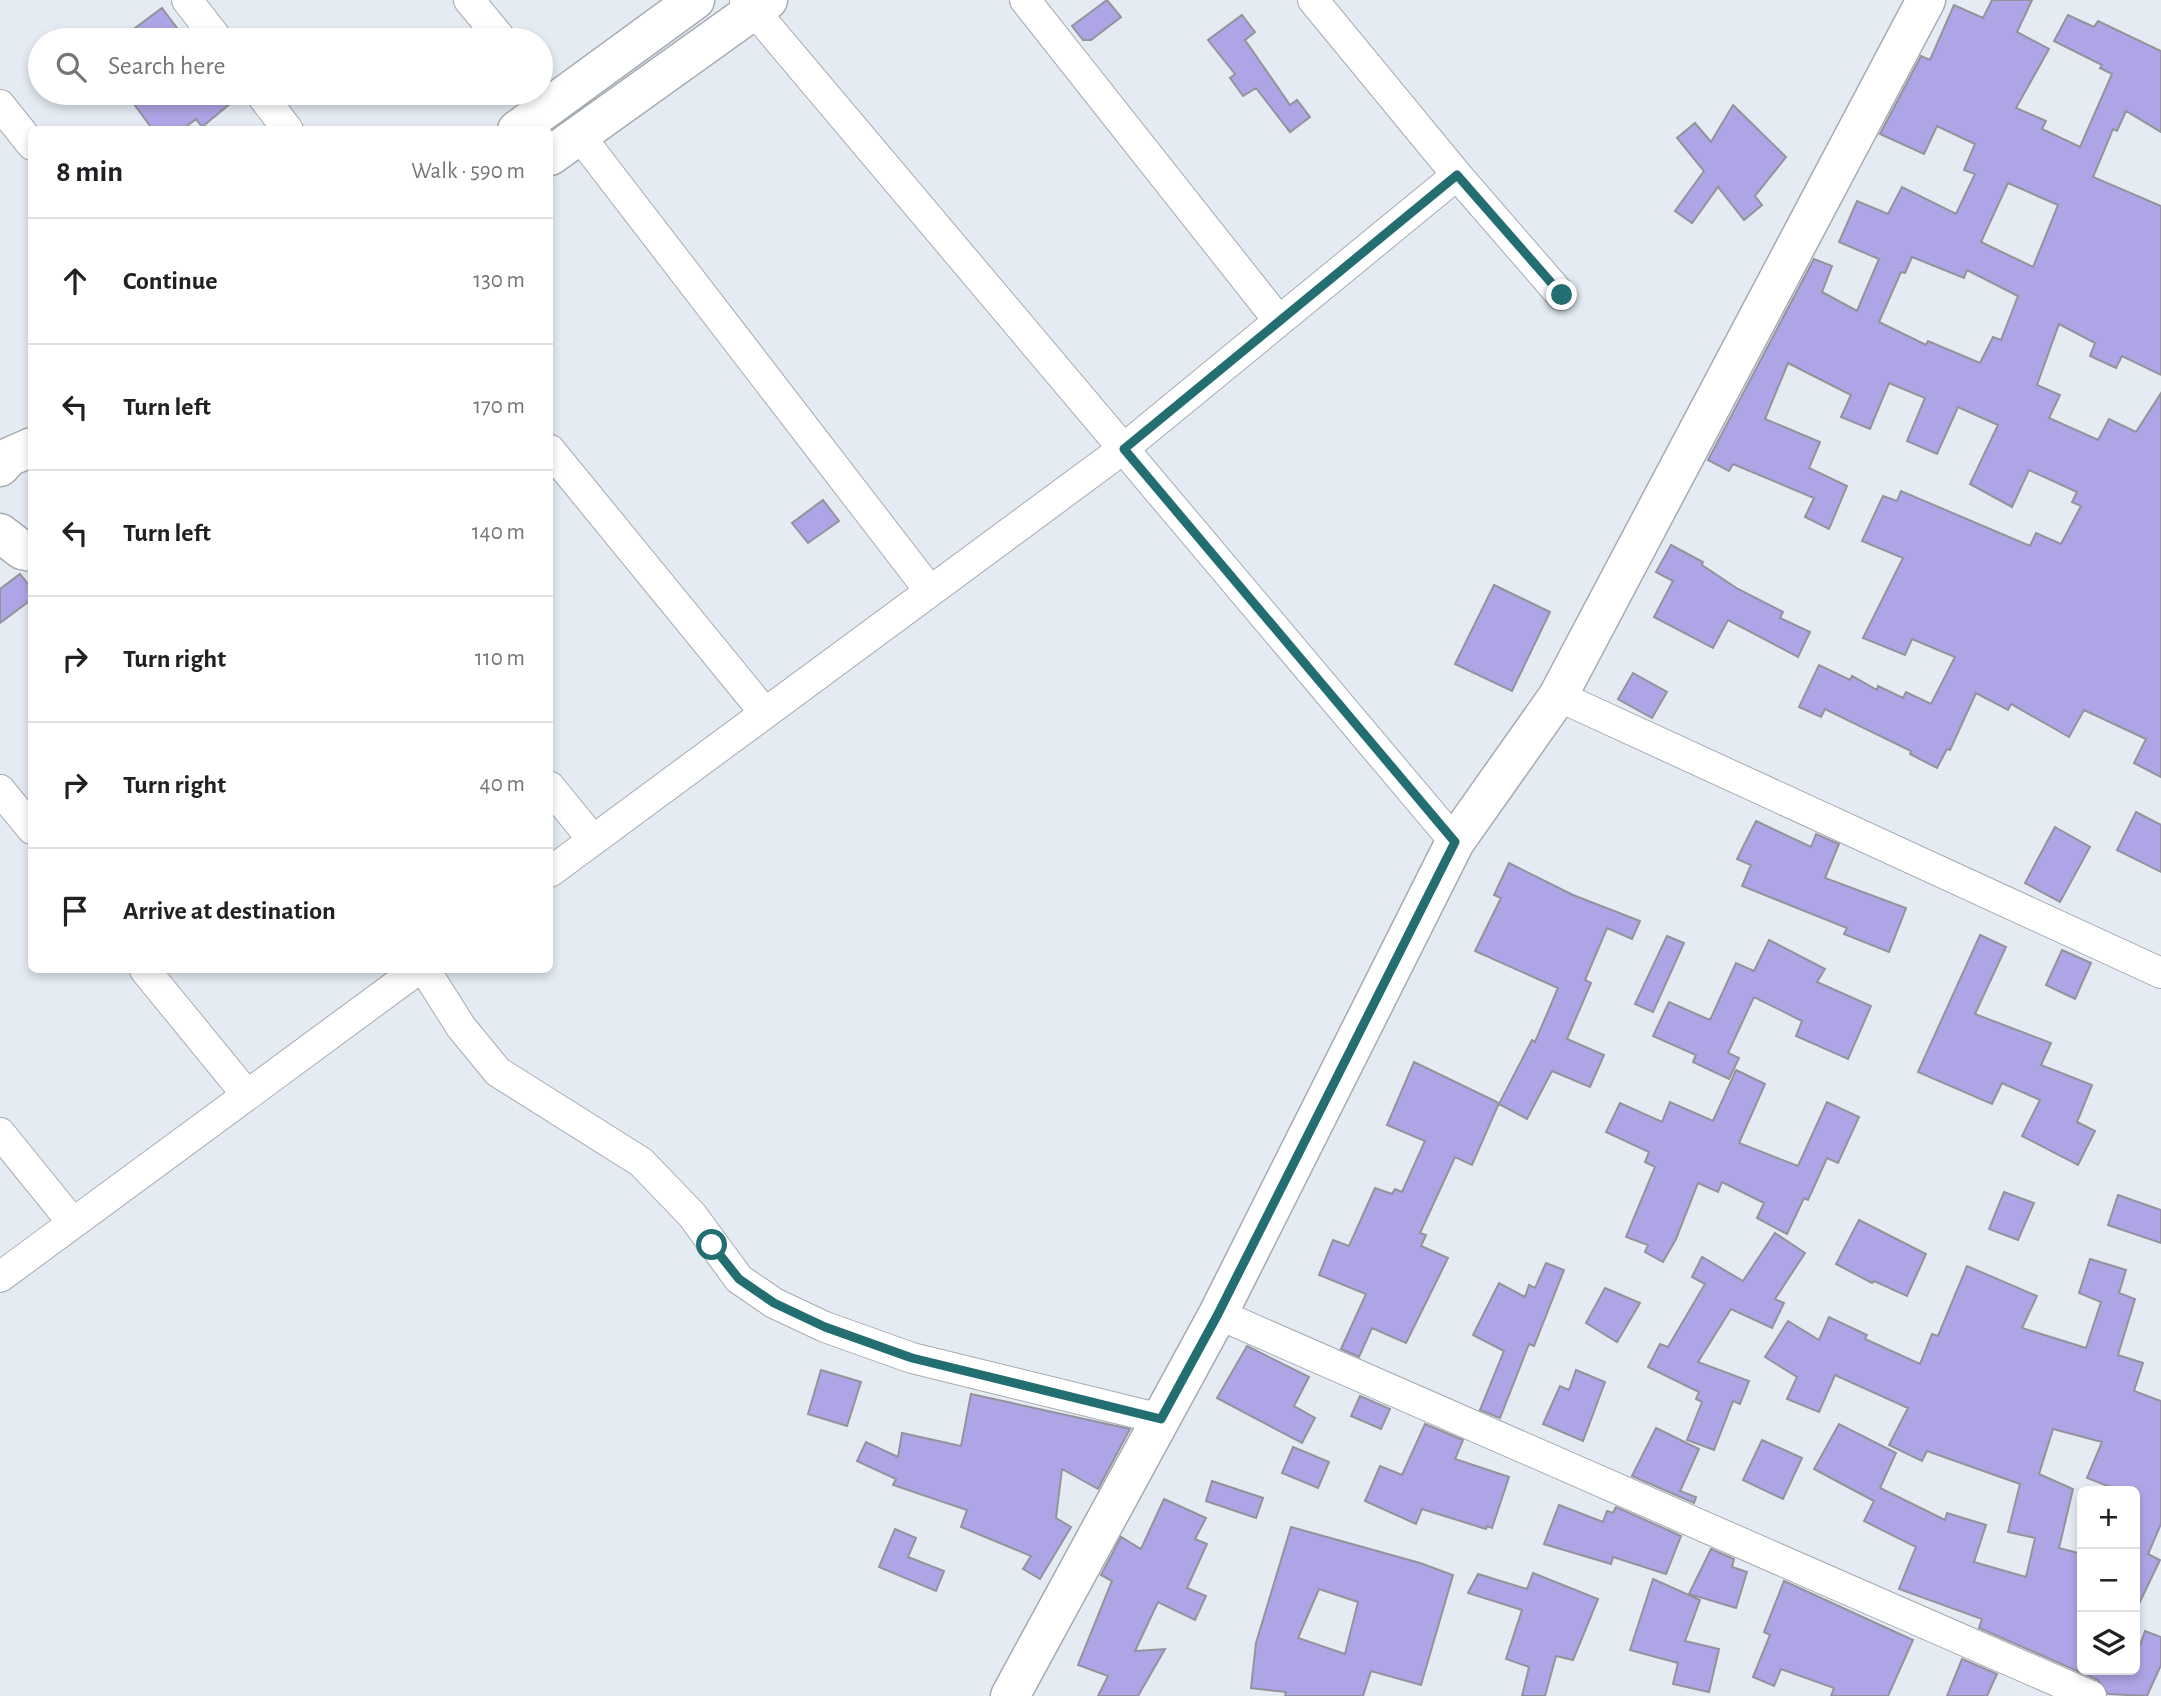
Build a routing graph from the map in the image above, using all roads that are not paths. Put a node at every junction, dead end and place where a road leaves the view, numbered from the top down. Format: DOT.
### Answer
graph roads {
  1 [pos="187,0"];
  2 [pos="469,0"];
  3 [pos="695,0"];
  4 [pos="1025,0"];
  5 [pos="1312,0"];
  6 [pos="1926,0"];
  7 [pos="756,3"];
  8 [pos="209,28"];
  9 [pos="492,28"];
  10 [pos="553,91"];
  11 [pos="0,105"];
  12 [pos="269,105"];
  13 [pos="538,105"];
  14 [pos="285,126"];
  15 [pos="520,126"];
  16 [pos="28,140"];
  17 [pos="564,145"];
  18 [pos="1457,175"];
  19 [pos="1562,295"];
  20 [pos="1279,321"];
  21 [pos="1124,449"];
  22 [pos="553,454"];
  23 [pos="930,591"];
  24 [pos="1558,696"];
  25 [pos="765,713"];
  26 [pos="0,790"];
  27 [pos="553,791"];
  28 [pos="28,824"];
  29 [pos="593,840"];
  30 [pos="1455,842"];
  31 [pos="553,870"];
  32 [pos="147,973"];
  33 [pos="413,973"];
  34 [pos="427,973"];
  35 [pos="2161,973"];
  36 [pos="247,1095"];
  37 [pos="0,1133"];
  38 [pos="72,1223"];
  39 [pos="0,1277"];
  40 [pos="1218,1314"];
  41 [pos="1161,1419"];
  42 [pos="1010,1696"];
  43 [pos="2091,1696"];
  1 -- 8 [label="street"];
  2 -- 9 [label="street"];
  3 -- 10 [label="street"];
  4 -- 20 [label="street"];
  5 -- 18 [label="street"];
  6 -- 24 [label="street"];
  7 -- 17 [label="street"];
  7 -- 21 [label="street"];
  11 -- 16 [label="street"];
  12 -- 14 [label="street"];
  13 -- 15 [label="street"];
  17 -- 23 [label="street"];
  18 -- 19 [label="street"];
  18 -- 20 [label="street"];
  20 -- 21 [label="street"];
  21 -- 23 [label="street"];
  21 -- 30 [label="street"];
  22 -- 25 [label="street"];
  23 -- 25 [label="street"];
  24 -- 30 [label="street"];
  24 -- 35 [label="street"];
  25 -- 29 [label="street"];
  26 -- 28 [label="street"];
  27 -- 29 [label="street"];
  29 -- 31 [label="street"];
  30 -- 40 [label="street"];
  32 -- 36 [label="street"];
  33 -- 36 [label="street"];
  34 -- 41 [label="street"];
  36 -- 38 [label="street"];
  37 -- 38 [label="street"];
  38 -- 39 [label="street"];
  40 -- 41 [label="street"];
  40 -- 43 [label="street"];
  41 -- 42 [label="street"];
}
